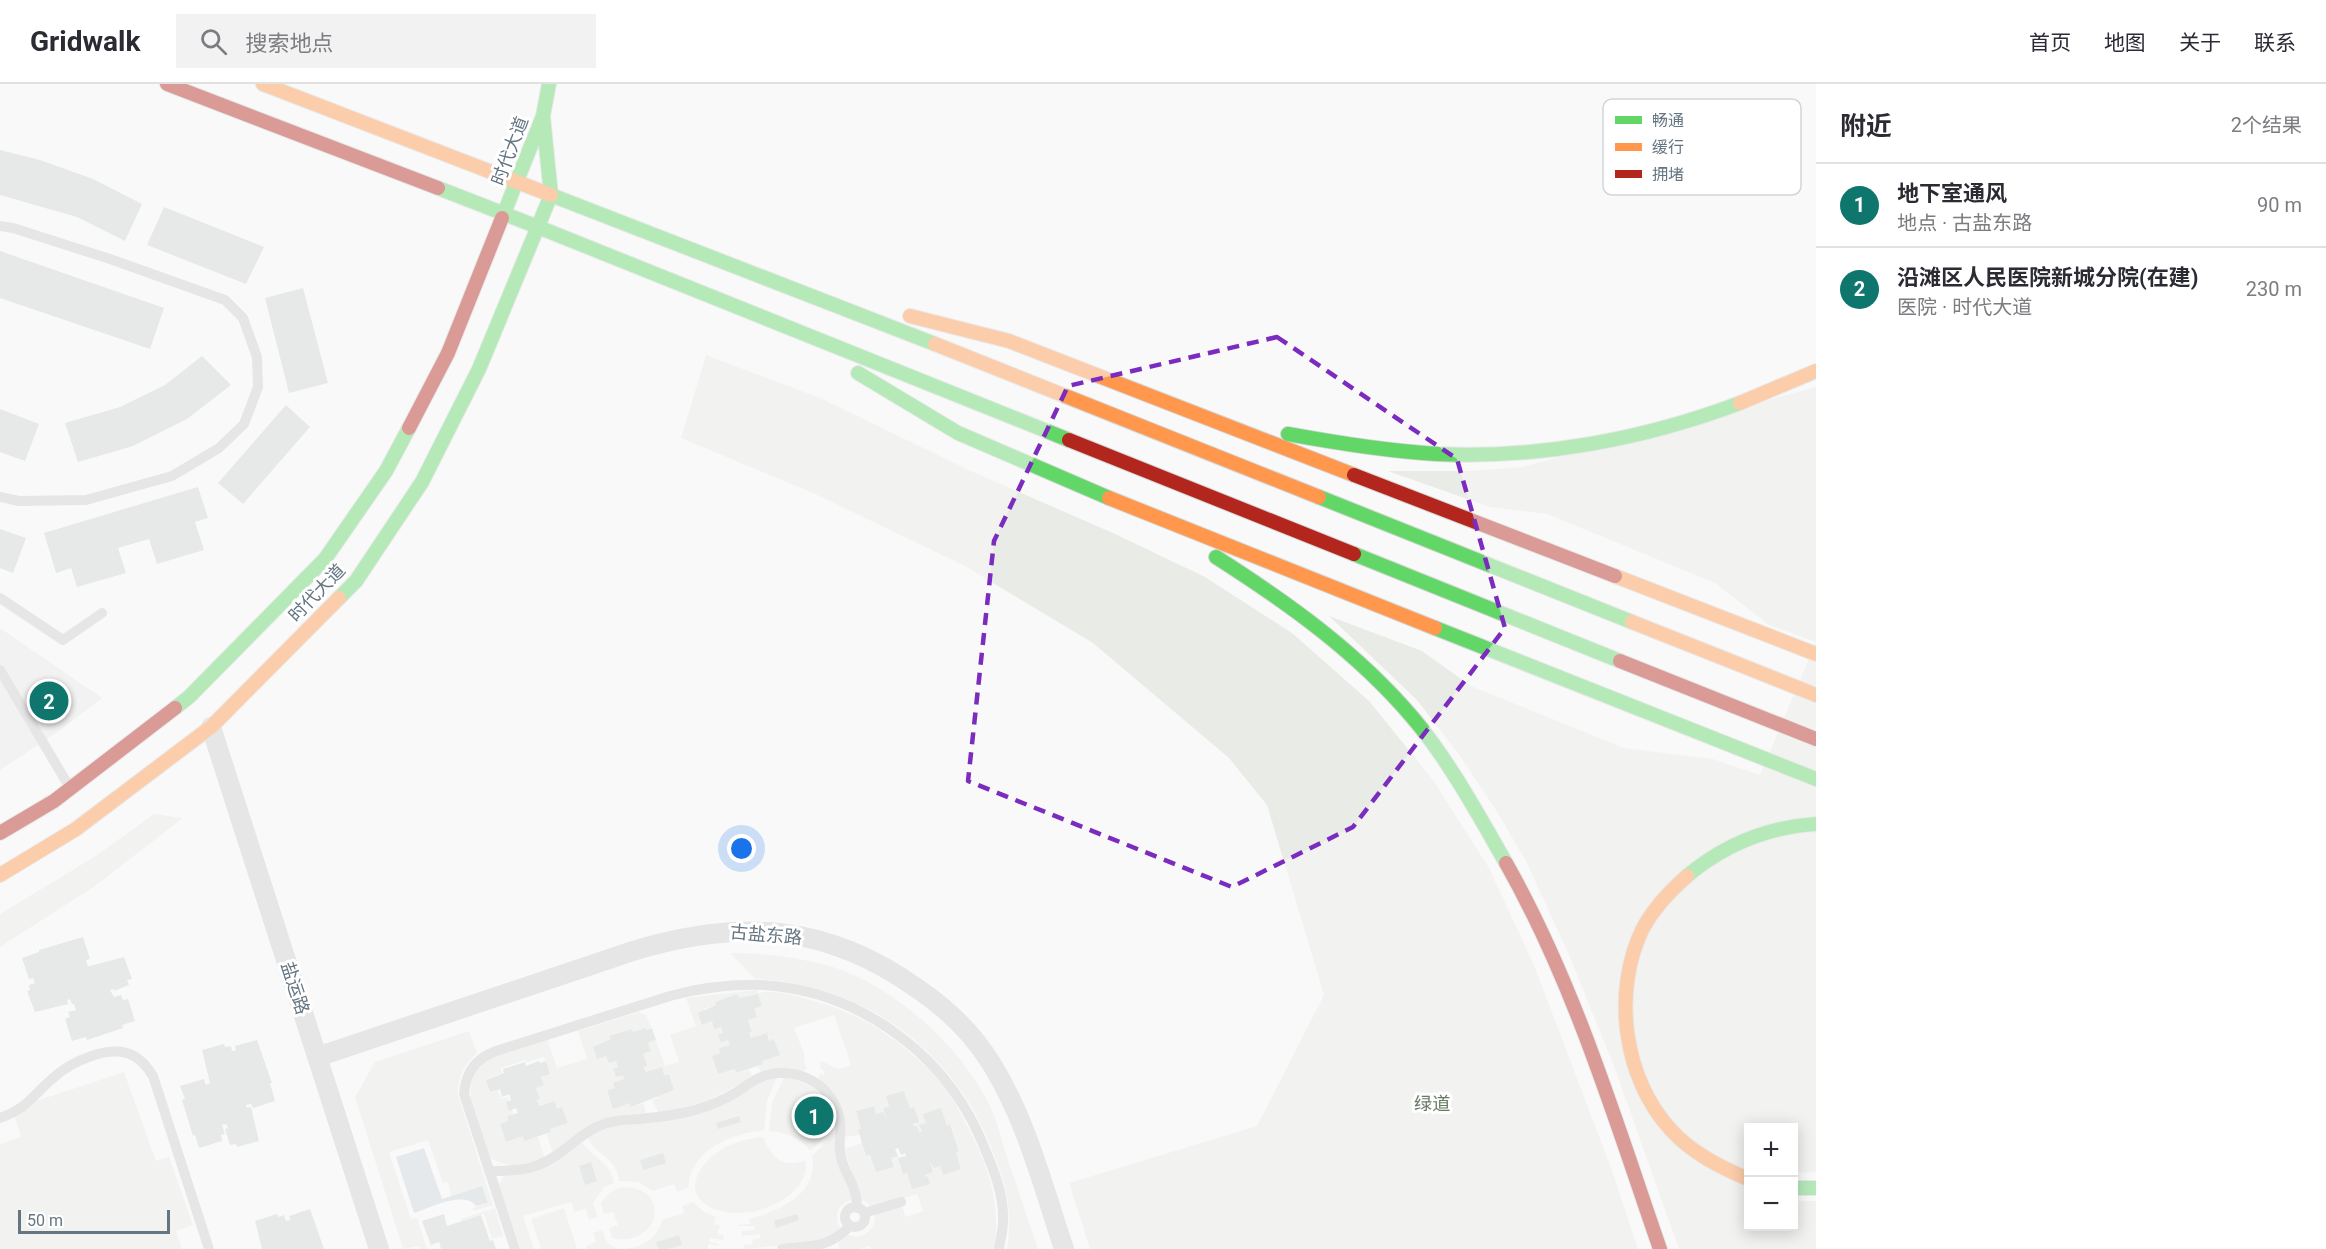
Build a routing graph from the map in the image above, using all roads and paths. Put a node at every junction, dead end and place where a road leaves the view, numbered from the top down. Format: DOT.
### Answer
graph roads {
  1 [pos="167,84"];
  2 [pos="263,84"];
  3 [pos="549,84"];
  4 [pos="543,116"];
  5 [pos="517,182"];
  6 [pos="551,195"];
  7 [pos="505,214"];
  8 [pos="0,226"];
  9 [pos="538,227"];
  10 [pos="786,285"];
  11 [pos="772,321"];
  12 [pos="1816,371"];
  13 [pos="1212,420"];
  14 [pos="0,497"];
  15 [pos="1148,515"];
  16 [pos="0,598"];
  17 [pos="102,613"];
  18 [pos="1812,652"];
  19 [pos="0,670"];
  20 [pos="1816,695"];
  21 [pos="211,727"];
  22 [pos="1816,739"];
  23 [pos="1816,779"];
  24 [pos="70,788"];
  25 [pos="1816,824"];
  26 [pos="0,833"];
  27 [pos="0,874"];
  28 [pos="317,1057"];
  29 [pos="0,1118"];
  30 [pos="489,1171"];
  31 [pos="1745,1177"];
  32 [pos="1798,1188"];
  33 [pos="1816,1188"];
  34 [pos="901,1202"];
  35 [pos="861,1211"];
  36 [pos="209,1249"];
  37 [pos="379,1249"];
  38 [pos="516,1249"];
  39 [pos="782,1249"];
  40 [pos="999,1249"];
  41 [pos="1064,1249"];
  42 [pos="1660,1249"];
  1 -- 7 [label="main road"];
  2 -- 5 [label="main road"];
  3 -- 4 [label="main road"];
  4 -- 5 [label="main road, 时代大道"];
  4 -- 6 [label="main road, 时代大道"];
  5 -- 6 [label="main road"];
  5 -- 7 [label="main road, 时代大道"];
  6 -- 9 [label="main road, 时代大道"];
  6 -- 10 [label="main road"];
  7 -- 9 [label="main road"];
  7 -- 24 [label="main road, 时代大道"];
  8 -- 14 [label="lane"];
  9 -- 11 [label="main road"];
  9 -- 21 [label="main road, 时代大道"];
  10 -- 13 [label="main road"];
  10 -- 20 [label="main road"];
  11 -- 15 [label="main road"];
  11 -- 22 [label="main road"];
  12 -- 13 [label="main road"];
  13 -- 18 [label="main road"];
  15 -- 23 [label="main road"];
  15 -- 42 [label="main road"];
  16 -- 17 [label="lane"];
  19 -- 24 [label="lane"];
  21 -- 27 [label="main road, 时代大道"];
  21 -- 28 [label="street, 盐运路"];
  24 -- 26 [label="main road, 时代大道"];
  25 -- 31 [label="main road"];
  28 -- 37 [label="street, 盐运路"];
  28 -- 41 [label="street, 古盐东路"];
  29 -- 36 [label="lane"];
  30 -- 35 [label="lane"];
  30 -- 38 [label="lane"];
  30 -- 40 [label="lane"];
  32 -- 33 [label="main road"];
  34 -- 35 [label="lane"];
  35 -- 39 [label="lane"];
}
